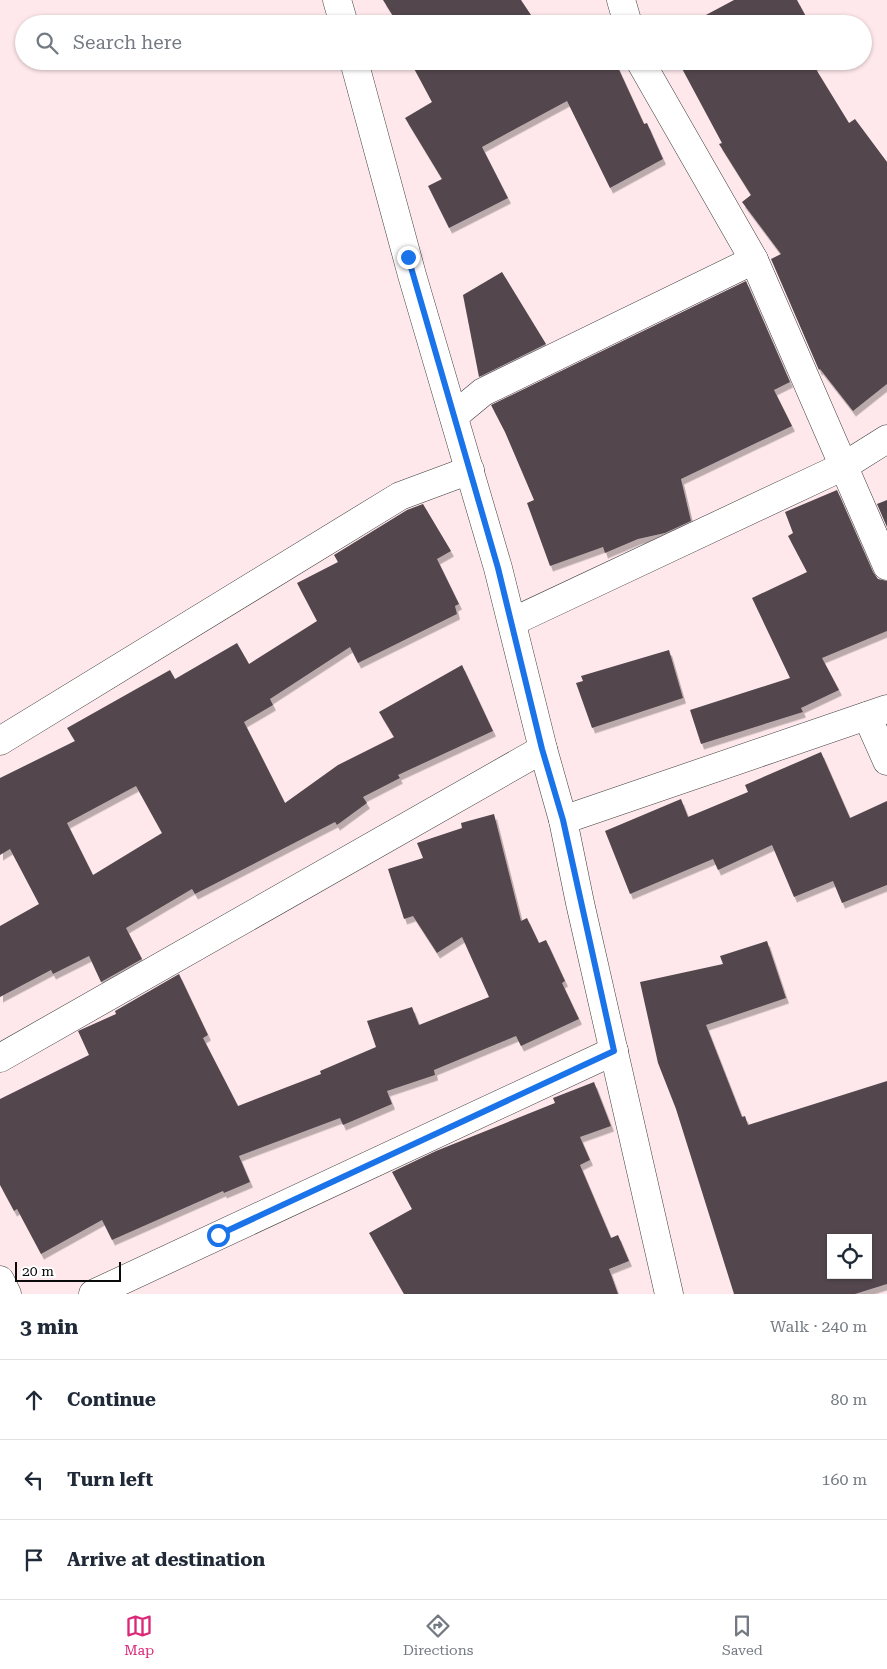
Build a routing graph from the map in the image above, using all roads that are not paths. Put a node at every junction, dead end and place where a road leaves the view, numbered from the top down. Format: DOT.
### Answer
graph roads {
  1 [pos="337,0"];
  2 [pos="621,0"];
  3 [pos="341,15"];
  4 [pos="625,15"];
  5 [pos="356,70"];
  6 [pos="645,70"];
  7 [pos="754,260"];
  8 [pos="454,416"];
  9 [pos="887,439"];
  10 [pos="844,466"];
  11 [pos="470,470"];
  12 [pos="887,566"];
  13 [pos="512,622"];
  14 [pos="877,713"];
  15 [pos="0,741"];
  16 [pos="542,749"];
  17 [pos="887,761"];
  18 [pos="563,820"];
  19 [pos="614,1051"];
  20 [pos="0,1058"];
  21 [pos="0,1280"];
  22 [pos="7,1294"];
  23 [pos="92,1294"];
  24 [pos="669,1294"];
  1 -- 3 [label="street"];
  2 -- 4 [label="street"];
  5 -- 8 [label="street"];
  6 -- 7 [label="street"];
  7 -- 8 [label="street"];
  7 -- 10 [label="street"];
  8 -- 11 [label="street"];
  9 -- 10 [label="street"];
  10 -- 12 [label="street"];
  10 -- 13 [label="street"];
  11 -- 13 [label="street"];
  11 -- 15 [label="street"];
  13 -- 16 [label="street"];
  14 -- 17 [label="street"];
  14 -- 18 [label="street"];
  16 -- 18 [label="street"];
  16 -- 20 [label="street"];
  18 -- 19 [label="street"];
  19 -- 23 [label="street"];
  19 -- 24 [label="street"];
  21 -- 22 [label="street"];
}
